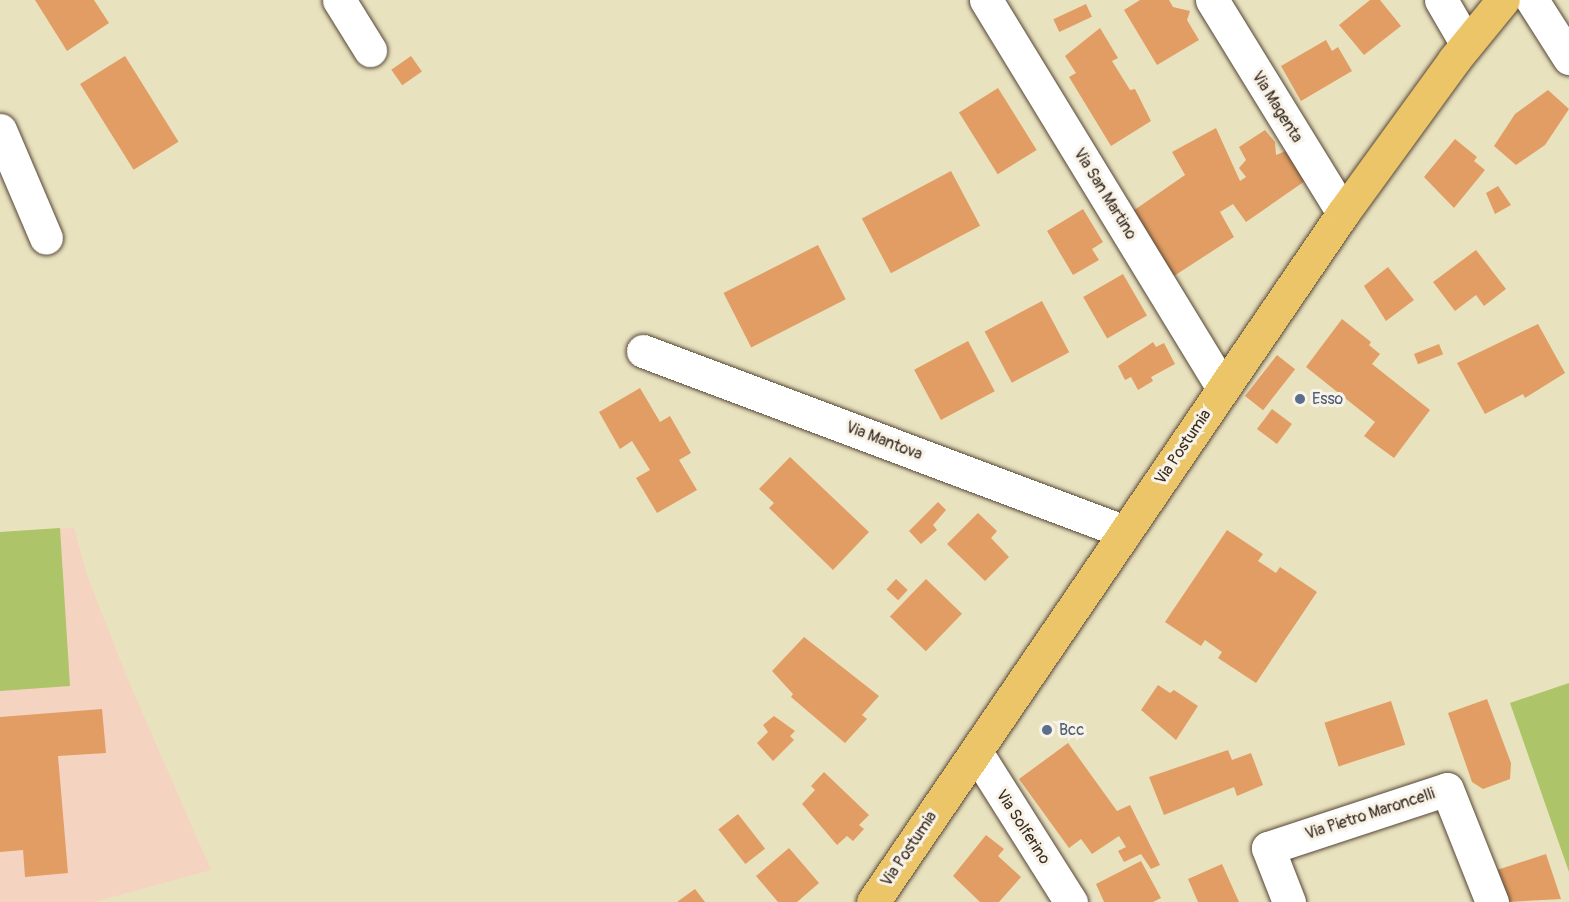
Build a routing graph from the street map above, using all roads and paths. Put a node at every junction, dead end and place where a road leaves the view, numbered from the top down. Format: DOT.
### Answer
graph roads {
  1 [pos="339,0"];
  2 [pos="986,0"];
  3 [pos="1212,0"];
  4 [pos="1441,0"];
  5 [pos="1503,0"];
  6 [pos="1532,0"];
  7 [pos="1466,43"];
  8 [pos="370,50"];
  9 [pos="1569,57"];
  10 [pos="0,130"];
  11 [pos="1342,213"];
  12 [pos="46,238"];
  13 [pos="643,351"];
  14 [pos="1223,388"];
  15 [pos="1125,532"];
  16 [pos="976,752"];
  17 [pos="873,902"];
  18 [pos="1071,902"];
  19 [pos="1289,902"];
  20 [pos="1492,902"];
  1 -- 8 [label="street"];
  2 -- 14 [label="street, Via San Martino"];
  3 -- 11 [label="street, Via Magenta"];
  4 -- 7 [label="street"];
  5 -- 7 [label="main road, Via Postumia"];
  6 -- 9 [label="street"];
  7 -- 11 [label="main road, Via Postumia"];
  10 -- 12 [label="street"];
  11 -- 14 [label="main road, Via Postumia"];
  13 -- 15 [label="street, Via Mantova"];
  14 -- 15 [label="main road, Via Postumia"];
  15 -- 16 [label="main road, Via Postumia"];
  16 -- 17 [label="main road, Via Postumia"];
  16 -- 18 [label="street, Via Solferino"];
  19 -- 20 [label="street, Via Pietro Maroncelli"];
}
